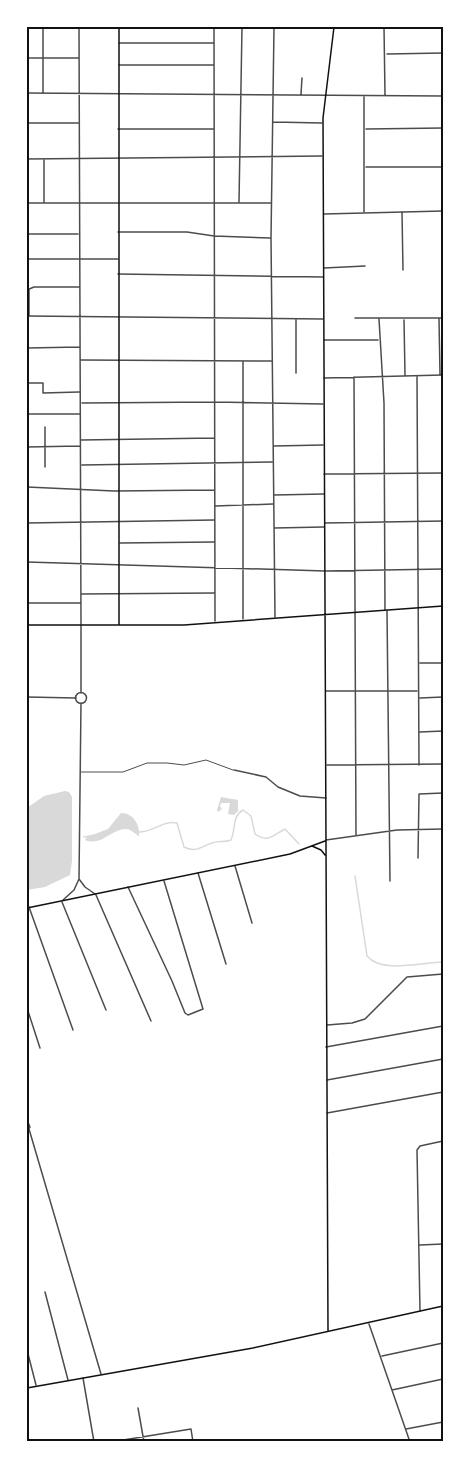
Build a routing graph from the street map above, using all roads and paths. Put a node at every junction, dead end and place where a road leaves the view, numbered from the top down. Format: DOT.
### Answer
graph roads {
  1 [pos="43,27"];
  2 [pos="79,27"];
  3 [pos="119,27"];
  4 [pos="214,27"];
  5 [pos="242,27"];
  6 [pos="274,27"];
  7 [pos="334,27"];
  8 [pos="384,27"];
  9 [pos="119,43"];
  10 [pos="214,43"];
  11 [pos="443,52"];
  12 [pos="385,54"];
  13 [pos="27,58"];
  14 [pos="43,58"];
  15 [pos="79,58"];
  16 [pos="119,65"];
  17 [pos="214,65"];
  18 [pos="302,78"];
  19 [pos="43,92"];
  20 [pos="27,93"];
  21 [pos="79,94"];
  22 [pos="118,94"];
  23 [pos="214,94"];
  24 [pos="240,94"];
  25 [pos="273,95"];
  26 [pos="301,95"];
  27 [pos="325,95"];
  28 [pos="364,96"];
  29 [pos="385,96"];
  30 [pos="443,96"];
  31 [pos="273,122"];
  32 [pos="27,123"];
  33 [pos="79,123"];
  34 [pos="323,123"];
  35 [pos="443,128"];
  36 [pos="118,129"];
  37 [pos="214,129"];
  38 [pos="365,129"];
  39 [pos="272,156"];
  40 [pos="323,156"];
  41 [pos="214,157"];
  42 [pos="239,157"];
  43 [pos="27,159"];
  44 [pos="44,159"];
  45 [pos="79,159"];
  46 [pos="118,159"];
  47 [pos="365,167"];
  48 [pos="443,167"];
  49 [pos="27,203"];
  50 [pos="44,203"];
  51 [pos="80,203"];
  52 [pos="118,203"];
  53 [pos="214,203"];
  54 [pos="239,203"];
  55 [pos="271,203"];
  56 [pos="443,211"];
  57 [pos="402,212"];
  58 [pos="364,213"];
  59 [pos="323,214"];
  60 [pos="118,232"];
  61 [pos="27,234"];
  62 [pos="79,234"];
  63 [pos="214,236"];
  64 [pos="271,238"];
  65 [pos="27,259"];
  66 [pos="80,259"];
  67 [pos="118,259"];
  68 [pos="365,266"];
  69 [pos="324,268"];
  70 [pos="403,270"];
  71 [pos="118,274"];
  72 [pos="214,275"];
  73 [pos="271,276"];
  74 [pos="324,277"];
  75 [pos="80,287"];
  76 [pos="28,290"];
  77 [pos="28,316"];
  78 [pos="80,317"];
  79 [pos="118,317"];
  80 [pos="214,318"];
  81 [pos="272,318"];
  82 [pos="356,318"];
  83 [pos="404,318"];
  84 [pos="439,318"];
  85 [pos="443,318"];
  86 [pos="296,319"];
  87 [pos="324,319"];
  88 [pos="379,319"];
  89 [pos="324,340"];
  90 [pos="379,340"];
  91 [pos="80,347"];
  92 [pos="27,348"];
  93 [pos="80,360"];
  94 [pos="118,360"];
  95 [pos="214,361"];
  96 [pos="243,361"];
  97 [pos="272,361"];
  98 [pos="297,373"];
  99 [pos="441,375"];
  100 [pos="405,376"];
  101 [pos="417,376"];
  102 [pos="354,377"];
  103 [pos="382,377"];
  104 [pos="324,378"];
  105 [pos="27,383"];
  106 [pos="80,392"];
  107 [pos="214,402"];
  108 [pos="80,403"];
  109 [pos="119,403"];
  110 [pos="243,403"];
  111 [pos="273,404"];
  112 [pos="324,404"];
  113 [pos="27,414"];
  114 [pos="80,414"];
  115 [pos="45,427"];
  116 [pos="215,438"];
  117 [pos="119,439"];
  118 [pos="81,440"];
  119 [pos="81,446"];
  120 [pos="274,446"];
  121 [pos="324,446"];
  122 [pos="27,447"];
  123 [pos="45,447"];
  124 [pos="273,462"];
  125 [pos="243,463"];
  126 [pos="215,464"];
  127 [pos="81,465"];
  128 [pos="119,465"];
  129 [pos="45,467"];
  130 [pos="443,473"];
  131 [pos="324,474"];
  132 [pos="354,474"];
  133 [pos="384,474"];
  134 [pos="417,474"];
  135 [pos="27,487"];
  136 [pos="81,490"];
  137 [pos="215,490"];
  138 [pos="119,491"];
  139 [pos="324,494"];
  140 [pos="274,495"];
  141 [pos="274,504"];
  142 [pos="243,505"];
  143 [pos="215,507"];
  144 [pos="119,520"];
  145 [pos="215,520"];
  146 [pos="80,521"];
  147 [pos="417,521"];
  148 [pos="443,521"];
  149 [pos="354,522"];
  150 [pos="384,522"];
  151 [pos="27,523"];
  152 [pos="325,523"];
  153 [pos="325,527"];
  154 [pos="274,528"];
  155 [pos="215,542"];
  156 [pos="119,543"];
  157 [pos="27,562"];
  158 [pos="81,562"];
  159 [pos="119,564"];
  160 [pos="215,568"];
  161 [pos="243,568"];
  162 [pos="443,569"];
  163 [pos="274,570"];
  164 [pos="385,570"];
  165 [pos="418,570"];
  166 [pos="325,571"];
  167 [pos="355,571"];
  168 [pos="215,593"];
  169 [pos="81,594"];
  170 [pos="119,594"];
  171 [pos="27,603"];
  172 [pos="81,603"];
  173 [pos="443,606"];
  174 [pos="418,608"];
  175 [pos="386,610"];
  176 [pos="355,612"];
  177 [pos="325,614"];
  178 [pos="275,618"];
  179 [pos="243,620"];
  180 [pos="215,622"];
  181 [pos="27,625"];
  182 [pos="81,625"];
  183 [pos="119,625"];
  184 [pos="418,663"];
  185 [pos="443,663"];
  186 [pos="356,691"];
  187 [pos="387,691"];
  188 [pos="418,691"];
  189 [pos="325,692"];
  190 [pos="81,693"];
  191 [pos="27,697"];
  192 [pos="443,697"];
  193 [pos="76,698"];
  194 [pos="418,698"];
  195 [pos="81,704"];
  196 [pos="443,731"];
  197 [pos="418,732"];
  198 [pos="443,764"];
  199 [pos="326,765"];
  200 [pos="356,765"];
  201 [pos="387,765"];
  202 [pos="418,765"];
  203 [pos="234,771"];
  204 [pos="81,772"];
  205 [pos="443,793"];
  206 [pos="326,798"];
  207 [pos="443,829"];
  208 [pos="418,830"];
  209 [pos="388,831"];
  210 [pos="356,835"];
  211 [pos="326,840"];
  212 [pos="312,846"];
  213 [pos="325,856"];
  214 [pos="418,858"];
  215 [pos="234,866"];
  216 [pos="198,873"];
  217 [pos="79,879"];
  218 [pos="164,880"];
  219 [pos="390,881"];
  220 [pos="128,887"];
  221 [pos="95,894"];
  222 [pos="62,901"];
  223 [pos="28,908"];
  224 [pos="252,923"];
  225 [pos="226,964"];
  226 [pos="443,974"];
  227 [pos="27,1008"];
  228 [pos="106,1010"];
  229 [pos="150,1021"];
  230 [pos="326,1025"];
  231 [pos="443,1026"];
  232 [pos="73,1030"];
  233 [pos="326,1047"];
  234 [pos="40,1048"];
  235 [pos="443,1059"];
  236 [pos="327,1080"];
  237 [pos="443,1092"];
  238 [pos="327,1113"];
  239 [pos="27,1120"];
  240 [pos="28,1130"];
  241 [pos="443,1141"];
  242 [pos="443,1244"];
  243 [pos="419,1245"];
  244 [pos="45,1292"];
  245 [pos="443,1306"];
  246 [pos="420,1311"];
  247 [pos="368,1322"];
  248 [pos="328,1331"];
  249 [pos="443,1343"];
  250 [pos="27,1350"];
  251 [pos="380,1356"];
  252 [pos="101,1375"];
  253 [pos="83,1378"];
  254 [pos="443,1379"];
  255 [pos="68,1381"];
  256 [pos="36,1386"];
  257 [pos="27,1388"];
  258 [pos="392,1390"];
  259 [pos="138,1408"];
  260 [pos="443,1422"];
  261 [pos="405,1429"];
  262 [pos="143,1436"];
  263 [pos="94,1442"];
  264 [pos="111,1442"];
  265 [pos="144,1442"];
  266 [pos="193,1442"];
  267 [pos="410,1442"];
  1 -- 14 [label="street"];
  2 -- 15 [label="street"];
  3 -- 9 [label="main road"];
  4 -- 10 [label="street"];
  5 -- 24 [label="street"];
  6 -- 25 [label="street"];
  7 -- 27 [label="main road"];
  8 -- 12 [label="street"];
  9 -- 10 [label="street"];
  9 -- 16 [label="main road"];
  10 -- 17 [label="street"];
  11 -- 12 [label="street"];
  12 -- 29 [label="street"];
  13 -- 14 [label="street"];
  14 -- 15 [label="street"];
  14 -- 19 [label="street"];
  15 -- 21 [label="street"];
  16 -- 17 [label="street"];
  16 -- 22 [label="main road"];
  17 -- 23 [label="street"];
  18 -- 26 [label="street"];
  19 -- 20 [label="street"];
  19 -- 21 [label="street"];
  21 -- 22 [label="street"];
  21 -- 33 [label="street"];
  22 -- 23 [label="street"];
  22 -- 36 [label="main road"];
  23 -- 24 [label="street"];
  23 -- 37 [label="street"];
  24 -- 25 [label="street"];
  24 -- 42 [label="street"];
  25 -- 26 [label="street"];
  25 -- 31 [label="street"];
  26 -- 27 [label="street"];
  27 -- 28 [label="street"];
  27 -- 34 [label="main road"];
  28 -- 29 [label="street"];
  28 -- 38 [label="street"];
  29 -- 30 [label="street"];
  31 -- 34 [label="street"];
  31 -- 39 [label="street"];
  32 -- 33 [label="street"];
  33 -- 45 [label="street"];
  34 -- 40 [label="main road"];
  35 -- 38 [label="street"];
  36 -- 37 [label="street"];
  36 -- 46 [label="main road"];
  37 -- 41 [label="street"];
  38 -- 47 [label="street"];
  39 -- 40 [label="street"];
  39 -- 42 [label="street"];
  39 -- 55 [label="street"];
  40 -- 59 [label="main road"];
  41 -- 42 [label="street"];
  41 -- 46 [label="street"];
  41 -- 53 [label="street"];
  42 -- 54 [label="street"];
  43 -- 44 [label="street"];
  44 -- 45 [label="street"];
  44 -- 50 [label="street"];
  45 -- 46 [label="street"];
  45 -- 51 [label="street"];
  46 -- 52 [label="main road"];
  47 -- 48 [label="street"];
  47 -- 58 [label="street"];
  49 -- 50 [label="street"];
  50 -- 51 [label="street"];
  51 -- 52 [label="street"];
  51 -- 62 [label="street"];
  52 -- 53 [label="street"];
  52 -- 60 [label="main road"];
  53 -- 54 [label="street"];
  53 -- 63 [label="street"];
  54 -- 55 [label="street"];
  55 -- 64 [label="street"];
  56 -- 57 [label="street"];
  57 -- 58 [label="street"];
  57 -- 70 [label="street"];
  58 -- 59 [label="street"];
  59 -- 69 [label="main road"];
  60 -- 63 [label="street"];
  60 -- 67 [label="main road"];
  61 -- 62 [label="street"];
  62 -- 66 [label="street"];
  63 -- 64 [label="street"];
  63 -- 72 [label="street"];
  64 -- 73 [label="street"];
  65 -- 66 [label="street"];
  66 -- 67 [label="street"];
  66 -- 75 [label="street"];
  67 -- 71 [label="main road"];
  68 -- 69 [label="street"];
  69 -- 74 [label="main road"];
  71 -- 72 [label="street"];
  71 -- 79 [label="main road"];
  72 -- 73 [label="street"];
  72 -- 80 [label="street"];
  73 -- 74 [label="street"];
  73 -- 81 [label="street"];
  74 -- 87 [label="main road"];
  75 -- 76 [label="street"];
  75 -- 78 [label="street"];
  76 -- 77 [label="street"];
  77 -- 78 [label="street"];
  78 -- 79 [label="street"];
  78 -- 91 [label="street"];
  79 -- 80 [label="street"];
  79 -- 94 [label="main road"];
  80 -- 81 [label="street"];
  80 -- 95 [label="street"];
  81 -- 86 [label="street"];
  81 -- 97 [label="street"];
  82 -- 88 [label="street"];
  83 -- 84 [label="street"];
  83 -- 88 [label="street"];
  83 -- 100 [label="street"];
  84 -- 85 [label="street"];
  84 -- 99 [label="street"];
  86 -- 87 [label="street"];
  86 -- 98 [label="street"];
  87 -- 89 [label="main road"];
  88 -- 90 [label="street"];
  89 -- 90 [label="street"];
  89 -- 104 [label="main road"];
  90 -- 103 [label="street"];
  91 -- 92 [label="street"];
  91 -- 93 [label="street"];
  93 -- 94 [label="street"];
  93 -- 106 [label="street"];
  94 -- 95 [label="street"];
  94 -- 109 [label="main road"];
  95 -- 96 [label="street"];
  95 -- 107 [label="street"];
  96 -- 97 [label="street"];
  96 -- 110 [label="street"];
  97 -- 111 [label="street"];
  99 -- 101 [label="street"];
  100 -- 101 [label="street"];
  100 -- 103 [label="street"];
  101 -- 134 [label="street"];
  102 -- 103 [label="street"];
  102 -- 104 [label="street"];
  102 -- 132 [label="street"];
  103 -- 133 [label="street"];
  104 -- 112 [label="main road"];
  105 -- 106 [label="street"];
  106 -- 108 [label="street"];
  107 -- 109 [label="street"];
  107 -- 110 [label="street"];
  107 -- 116 [label="street"];
  108 -- 109 [label="street"];
  108 -- 114 [label="street"];
  109 -- 117 [label="main road"];
  110 -- 111 [label="street"];
  110 -- 125 [label="street"];
  111 -- 112 [label="street"];
  111 -- 120 [label="street"];
  112 -- 121 [label="main road"];
  113 -- 114 [label="street"];
  114 -- 118 [label="street"];
  115 -- 123 [label="street"];
  116 -- 117 [label="street"];
  116 -- 126 [label="street"];
  117 -- 118 [label="street"];
  117 -- 128 [label="main road"];
  118 -- 119 [label="street"];
  119 -- 123 [label="street"];
  119 -- 127 [label="street"];
  120 -- 121 [label="street"];
  120 -- 124 [label="street"];
  121 -- 131 [label="main road"];
  122 -- 123 [label="street"];
  123 -- 129 [label="street"];
  124 -- 125 [label="street"];
  124 -- 140 [label="street"];
  125 -- 126 [label="street"];
  125 -- 142 [label="street"];
  126 -- 128 [label="street"];
  126 -- 137 [label="street"];
  127 -- 128 [label="street"];
  127 -- 136 [label="street"];
  128 -- 138 [label="main road"];
  130 -- 134 [label="street"];
  131 -- 132 [label="street"];
  131 -- 139 [label="main road"];
  132 -- 133 [label="street"];
  132 -- 149 [label="street"];
  133 -- 134 [label="street"];
  133 -- 150 [label="street"];
  134 -- 147 [label="street"];
  135 -- 136 [label="street"];
  136 -- 138 [label="street"];
  136 -- 146 [label="street"];
  137 -- 138 [label="street"];
  137 -- 143 [label="street"];
  138 -- 144 [label="main road"];
  139 -- 140 [label="street"];
  139 -- 152 [label="main road"];
  140 -- 141 [label="street"];
  141 -- 142 [label="street"];
  141 -- 154 [label="street"];
  142 -- 143 [label="street"];
  142 -- 161 [label="street"];
  143 -- 145 [label="street"];
  144 -- 145 [label="street"];
  144 -- 146 [label="street"];
  144 -- 156 [label="main road"];
  145 -- 155 [label="street"];
  146 -- 151 [label="street"];
  146 -- 158 [label="street"];
  147 -- 148 [label="street"];
  147 -- 150 [label="street"];
  147 -- 165 [label="street"];
  149 -- 150 [label="street"];
  149 -- 152 [label="street"];
  149 -- 167 [label="street"];
  150 -- 164 [label="street"];
  152 -- 153 [label="main road"];
  153 -- 154 [label="street"];
  153 -- 166 [label="main road"];
  154 -- 163 [label="street"];
  155 -- 156 [label="street"];
  155 -- 160 [label="street"];
  156 -- 159 [label="main road"];
  157 -- 158 [label="street"];
  158 -- 159 [label="street"];
  158 -- 169 [label="street"];
  159 -- 160 [label="street"];
  159 -- 170 [label="main road"];
  160 -- 161 [label="street"];
  160 -- 168 [label="street"];
  161 -- 163 [label="street"];
  161 -- 179 [label="street"];
  162 -- 165 [label="street"];
  163 -- 166 [label="street"];
  163 -- 178 [label="street"];
  164 -- 165 [label="street"];
  164 -- 167 [label="street"];
  164 -- 175 [label="street"];
  165 -- 174 [label="street"];
  166 -- 167 [label="street"];
  166 -- 177 [label="main road"];
  167 -- 176 [label="street"];
  168 -- 170 [label="street"];
  168 -- 180 [label="street"];
  169 -- 170 [label="street"];
  169 -- 172 [label="street"];
  170 -- 183 [label="main road"];
  171 -- 172 [label="street"];
  172 -- 182 [label="street"];
  173 -- 174 [label="main road"];
  174 -- 175 [label="main road"];
  174 -- 184 [label="street"];
  175 -- 176 [label="main road"];
  175 -- 187 [label="street"];
  176 -- 177 [label="main road"];
  176 -- 186 [label="street"];
  177 -- 178 [label="main road"];
  177 -- 189 [label="main road"];
  178 -- 179 [label="main road"];
  179 -- 180 [label="main road"];
  180 -- 183 [label="main road"];
  181 -- 182 [label="main road"];
  182 -- 183 [label="main road"];
  182 -- 190 [label="street"];
  184 -- 185 [label="street"];
  184 -- 188 [label="street"];
  186 -- 187 [label="street"];
  186 -- 189 [label="street"];
  186 -- 200 [label="street"];
  187 -- 188 [label="street"];
  187 -- 201 [label="street"];
  188 -- 194 [label="street"];
  189 -- 199 [label="main road"];
  190 -- 193 [label="street"];
  190 -- 195 [label="street"];
  191 -- 193 [label="street"];
  192 -- 194 [label="street"];
  193 -- 195 [label="street"];
  194 -- 197 [label="street"];
  195 -- 204 [label="street"];
  196 -- 197 [label="street"];
  197 -- 202 [label="street"];
  198 -- 202 [label="street"];
  199 -- 200 [label="street"];
  199 -- 206 [label="main road"];
  200 -- 201 [label="street"];
  200 -- 210 [label="street"];
  201 -- 202 [label="street"];
  201 -- 209 [label="street"];
  203 -- 204 [label="lane"];
  203 -- 206 [label="street"];
  204 -- 217 [label="street"];
  205 -- 208 [label="street"];
  206 -- 211 [label="main road"];
  207 -- 208 [label="street"];
  208 -- 209 [label="street"];
  208 -- 214 [label="street"];
  209 -- 210 [label="street"];
  209 -- 219 [label="street"];
  210 -- 211 [label="street"];
  211 -- 212 [label="main road"];
  211 -- 213 [label="main road"];
  212 -- 213 [label="main road"];
  212 -- 215 [label="main road"];
  213 -- 230 [label="main road"];
  215 -- 216 [label="main road"];
  215 -- 224 [label="street"];
  216 -- 218 [label="main road"];
  216 -- 225 [label="street"];
  217 -- 221 [label="street"];
  217 -- 222 [label="street"];
  218 -- 220 [label="main road"];
  218 -- 220 [label="street"];
  220 -- 221 [label="main road"];
  221 -- 222 [label="main road"];
  221 -- 229 [label="street"];
  222 -- 223 [label="main road"];
  222 -- 228 [label="street"];
  223 -- 232 [label="street"];
  226 -- 230 [label="street"];
  227 -- 234 [label="street"];
  230 -- 233 [label="main road"];
  231 -- 233 [label="street"];
  233 -- 236 [label="main road"];
  235 -- 236 [label="street"];
  236 -- 238 [label="main road"];
  237 -- 238 [label="street"];
  238 -- 248 [label="main road"];
  239 -- 240 [label="street"];
  240 -- 252 [label="street"];
  241 -- 243 [label="street"];
  242 -- 243 [label="street"];
  243 -- 246 [label="street"];
  244 -- 255 [label="street"];
  245 -- 246 [label="main road"];
  246 -- 247 [label="main road"];
  247 -- 248 [label="main road"];
  247 -- 251 [label="street"];
  248 -- 252 [label="main road"];
  249 -- 251 [label="street"];
  250 -- 256 [label="street"];
  251 -- 258 [label="street"];
  252 -- 253 [label="main road"];
  253 -- 255 [label="main road"];
  253 -- 263 [label="street"];
  254 -- 258 [label="street"];
  255 -- 256 [label="main road"];
  256 -- 257 [label="main road"];
  258 -- 261 [label="street"];
  259 -- 262 [label="street"];
  260 -- 261 [label="street"];
  261 -- 267 [label="street"];
  262 -- 264 [label="street"];
  262 -- 265 [label="street"];
  262 -- 266 [label="street"];
}
